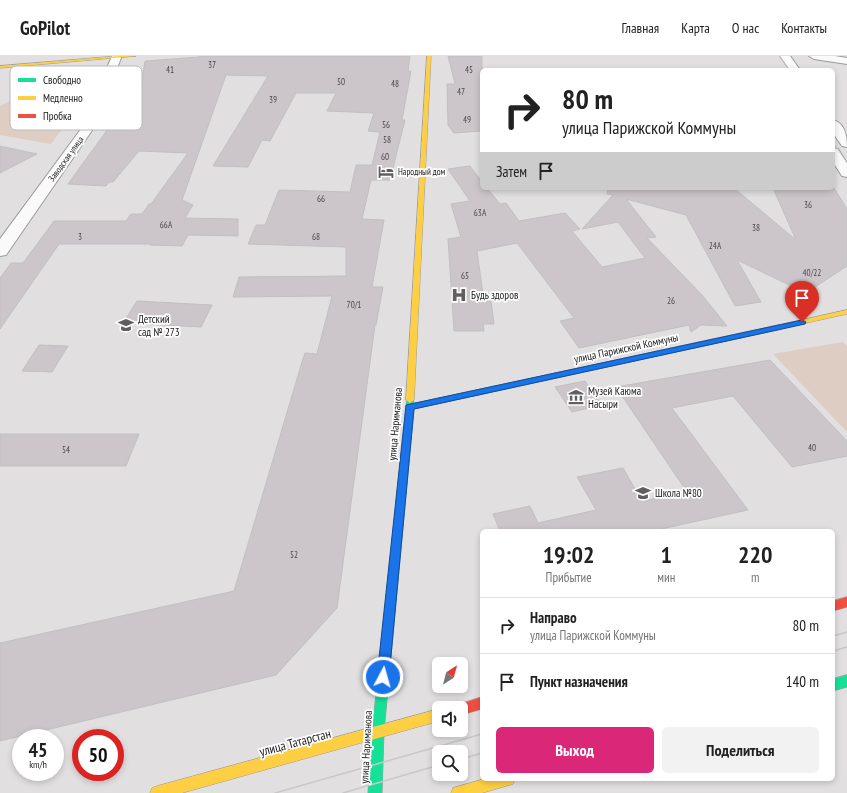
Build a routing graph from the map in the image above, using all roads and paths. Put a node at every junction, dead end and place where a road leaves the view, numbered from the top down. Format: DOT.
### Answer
graph roads {
  1 [pos="134,56"];
  2 [pos="429,56"];
  3 [pos="785,56"];
  4 [pos="814,56"];
  5 [pos="116,58"];
  6 [pos="847,62"];
  7 [pos="10,66"];
  8 [pos="13,66"];
  9 [pos="113,66"];
  10 [pos="0,67"];
  11 [pos="794,68"];
  12 [pos="835,127"];
  13 [pos="86,130"];
  14 [pos="847,144"];
  15 [pos="835,155"];
  16 [pos="847,173"];
  17 [pos="0,251"];
  18 [pos="847,312"];
  19 [pos="410,407"];
  20 [pos="847,602"];
  21 [pos="835,605"];
  22 [pos="847,681"];
  23 [pos="835,684"];
  24 [pos="480,704"];
  25 [pos="468,707"];
  26 [pos="432,717"];
  27 [pos="378,732"];
  28 [pos="501,781"];
  29 [pos="157,793"];
  30 [pos="375,793"];
  31 [pos="458,793"];
  1 -- 5 [label="main road"];
  2 -- 19 [label="main road, улица Нариманова"];
  3 -- 11 [label="street"];
  4 -- 6 [label="street"];
  5 -- 8 [label="main road"];
  5 -- 9 [label="street, Заводская улица"];
  7 -- 10 [label="main road"];
  12 -- 14 [label="street"];
  13 -- 17 [label="street, Заводская улица"];
  15 -- 16 [label="street"];
  18 -- 19 [label="main road, улица Парижской Коммуны"];
  19 -- 27 [label="main road, улица Нариманова"];
  20 -- 21 [label="main road"];
  22 -- 23 [label="main road"];
  24 -- 25 [label="main road"];
  26 -- 27 [label="main road, улица Татарстан"];
  27 -- 29 [label="main road, улица Татарстан"];
  27 -- 30 [label="main road, улица Нариманова"];
  28 -- 31 [label="main road"];
}
